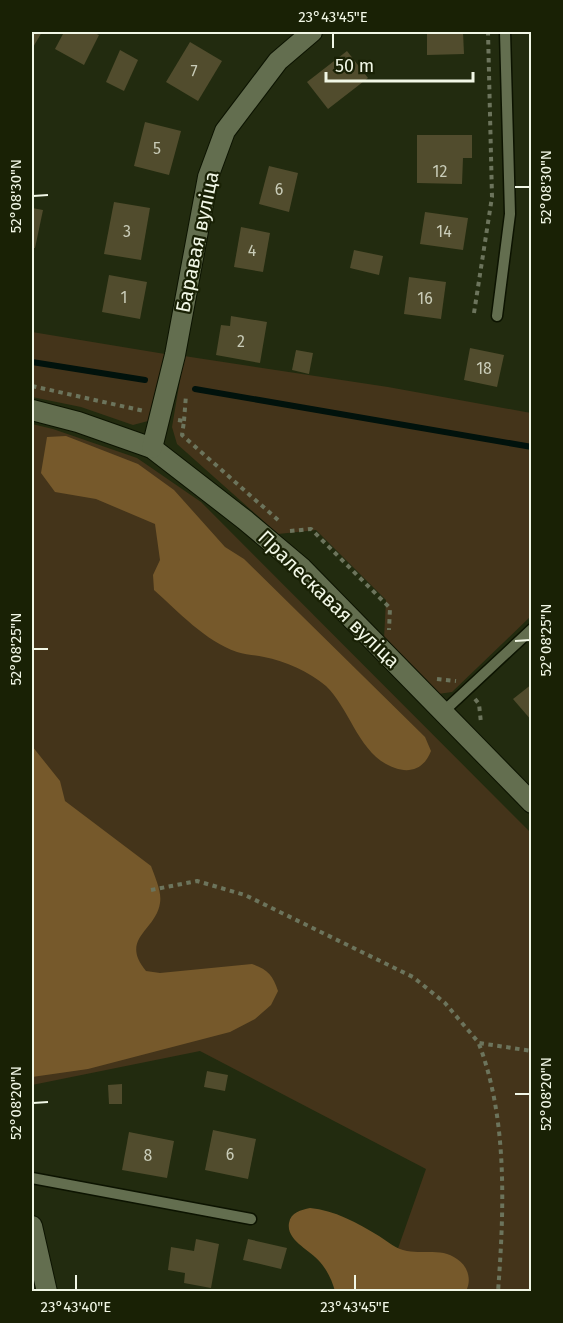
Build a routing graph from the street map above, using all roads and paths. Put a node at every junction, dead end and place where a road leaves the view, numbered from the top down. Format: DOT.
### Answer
graph roads {
  1 [pos="312,32"];
  2 [pos="488,32"];
  3 [pos="505,32"];
  4 [pos="474,313"];
  5 [pos="497,316"];
  6 [pos="186,391"];
  7 [pos="32,410"];
  8 [pos="184,421"];
  9 [pos="152,448"];
  10 [pos="531,629"];
  11 [pos="443,712"];
  12 [pos="531,803"];
  13 [pos="151,890"];
  14 [pos="479,1043"];
  15 [pos="531,1051"];
  16 [pos="32,1178"];
  17 [pos="251,1219"];
  18 [pos="32,1226"];
  19 [pos="47,1292"];
  20 [pos="498,1292"];
  1 -- 9 [label="street, Баравая вуліца"];
  2 -- 4 [label="path"];
  3 -- 5 [label="lane"];
  6 -- 8 [label="path"];
  7 -- 9 [label="street, Пралескавая вуліца"];
  9 -- 11 [label="street, Пралескавая вуліца"];
  10 -- 11 [label="lane"];
  11 -- 12 [label="street, Пралескавая вуліца"];
  13 -- 14 [label="path"];
  14 -- 15 [label="path"];
  14 -- 20 [label="path"];
  16 -- 17 [label="lane"];
  18 -- 19 [label="street"];
}
